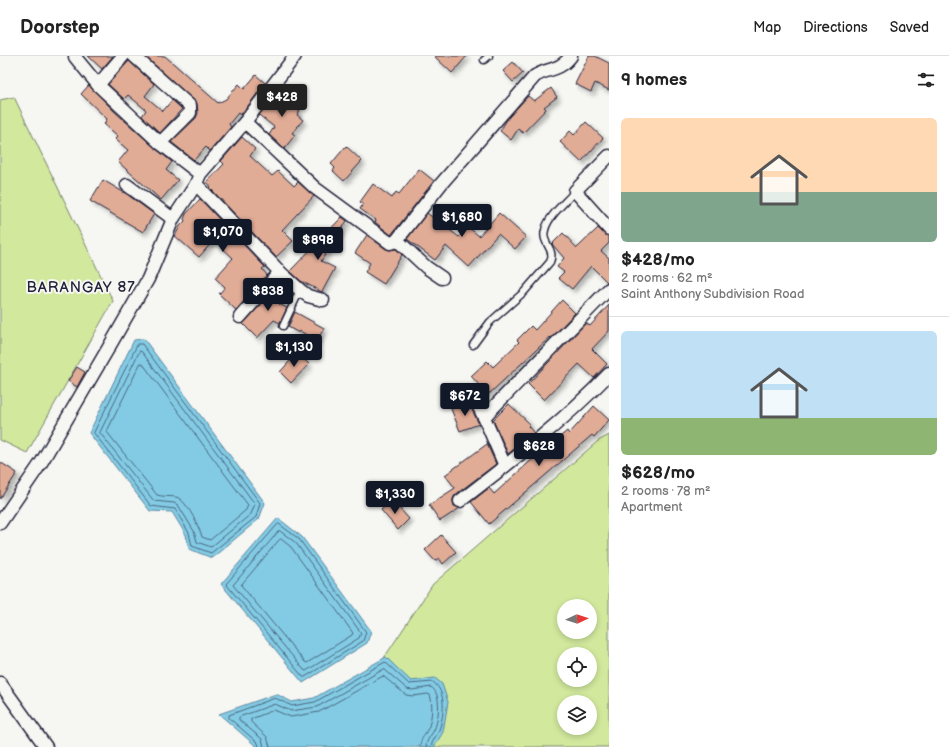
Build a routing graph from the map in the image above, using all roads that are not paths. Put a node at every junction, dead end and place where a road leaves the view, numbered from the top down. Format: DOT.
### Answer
graph roads {
  1 [pos="123,56"];
  2 [pos="134,56"];
  3 [pos="295,56"];
  4 [pos="571,56"];
  5 [pos="75,57"];
  6 [pos="98,85"];
  7 [pos="245,122"];
  8 [pos="160,143"];
  9 [pos="609,156"];
  10 [pos="198,179"];
  11 [pos="127,185"];
  12 [pos="575,191"];
  13 [pos="173,219"];
  14 [pos="609,229"];
  15 [pos="398,240"];
  16 [pos="280,272"];
  17 [pos="442,278"];
  18 [pos="609,289"];
  19 [pos="300,290"];
  20 [pos="323,300"];
  21 [pos="240,317"];
  22 [pos="283,326"];
  23 [pos="473,344"];
  24 [pos="609,374"];
  25 [pos="474,397"];
  26 [pos="484,416"];
  27 [pos="505,466"];
  28 [pos="460,501"];
  29 [pos="0,523"];
  30 [pos="0,683"];
  31 [pos="46,747"];
  1 -- 6 [label="street"];
  2 -- 8 [label="street"];
  3 -- 7 [label="street"];
  4 -- 15 [label="street"];
  5 -- 6 [label="street"];
  6 -- 8 [label="street"];
  7 -- 10 [label="street"];
  7 -- 15 [label="street"];
  8 -- 10 [label="street"];
  9 -- 12 [label="street"];
  10 -- 13 [label="street"];
  10 -- 16 [label="street"];
  11 -- 13 [label="street"];
  12 -- 14 [label="street"];
  12 -- 23 [label="lane"];
  13 -- 29 [label="street"];
  15 -- 17 [label="street"];
  16 -- 19 [label="street"];
  16 -- 21 [label="street"];
  18 -- 26 [label="street"];
  19 -- 20 [label="street"];
  19 -- 22 [label="lane"];
  24 -- 27 [label="street"];
  25 -- 26 [label="street"];
  26 -- 27 [label="street"];
  27 -- 28 [label="street"];
  30 -- 31 [label="street"];
}
